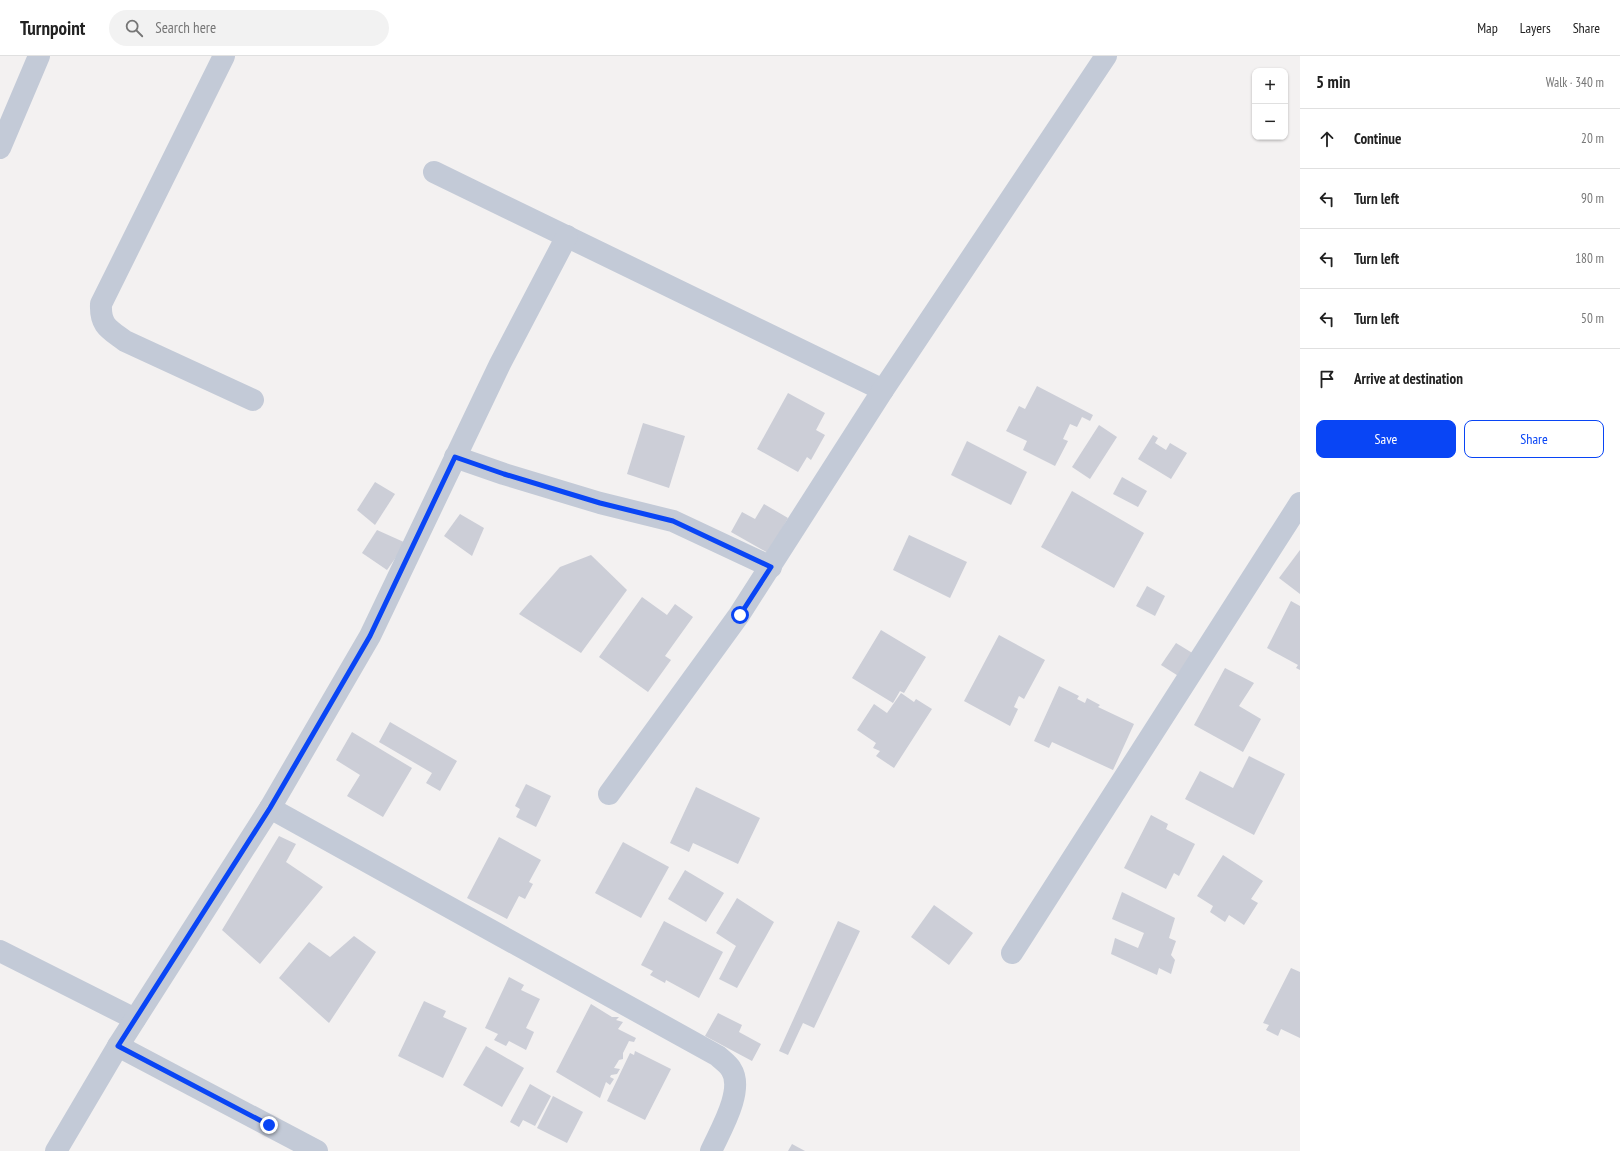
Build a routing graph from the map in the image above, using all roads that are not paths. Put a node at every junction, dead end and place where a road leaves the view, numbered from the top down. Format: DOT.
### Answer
graph roads {
  1 [pos="39,56"];
  2 [pos="224,56"];
  3 [pos="1106,56"];
  4 [pos="0,148"];
  5 [pos="434,172"];
  6 [pos="567,236"];
  7 [pos="884,390"];
  8 [pos="253,400"];
  9 [pos="455,457"];
  10 [pos="1300,503"];
  11 [pos="771,567"];
  12 [pos="609,794"];
  13 [pos="270,808"];
  14 [pos="0,951"];
  15 [pos="1012,953"];
  16 [pos="135,1019"];
  17 [pos="118,1046"];
  18 [pos="56,1151"];
  19 [pos="317,1151"];
  20 [pos="711,1151"];
  1 -- 4 [label="street"];
  2 -- 8 [label="street"];
  3 -- 7 [label="street"];
  5 -- 6 [label="street"];
  6 -- 7 [label="street"];
  6 -- 9 [label="street"];
  7 -- 11 [label="street"];
  9 -- 11 [label="street"];
  9 -- 13 [label="street"];
  10 -- 15 [label="street"];
  11 -- 12 [label="street"];
  13 -- 16 [label="street"];
  13 -- 20 [label="street"];
  14 -- 16 [label="street"];
  16 -- 17 [label="street"];
  17 -- 18 [label="street"];
  17 -- 19 [label="street"];
}
